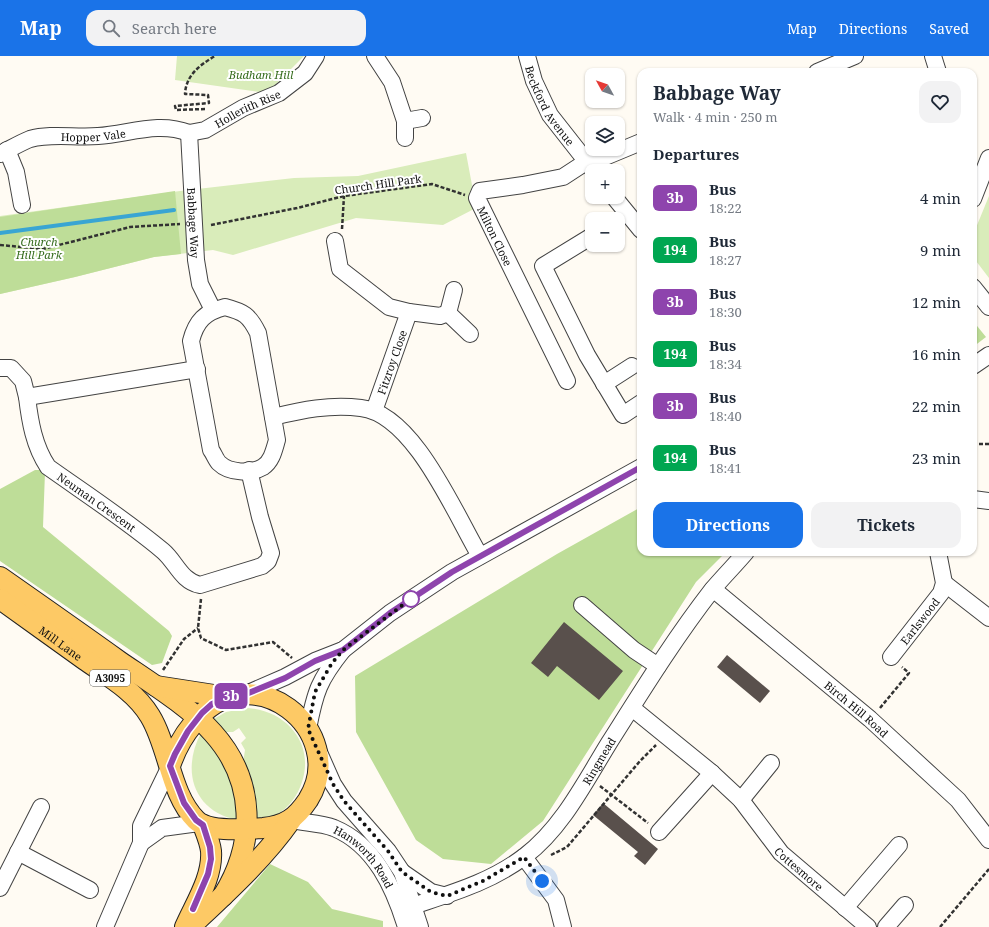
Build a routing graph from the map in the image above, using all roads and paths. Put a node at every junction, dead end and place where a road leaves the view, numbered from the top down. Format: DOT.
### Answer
graph roads {
  1 [pos="215,56"];
  2 [pos="316,56"];
  3 [pos="375,56"];
  4 [pos="527,56"];
  5 [pos="855,56"];
  6 [pos="933,56"];
  7 [pos="826,68"];
  8 [pos="937,68"];
  9 [pos="205,109"];
  10 [pos="422,118"];
  11 [pos="404,121"];
  12 [pos="189,133"];
  13 [pos="406,138"];
  14 [pos="637,144"];
  15 [pos="4,152"];
  16 [pos="989,158"];
  17 [pos="588,164"];
  18 [pos="591,164"];
  19 [pos="585,167"];
  20 [pos="977,189"];
  21 [pos="344,196"];
  22 [pos="477,198"];
  23 [pos="22,205"];
  24 [pos="625,218"];
  25 [pos="184,224"];
  26 [pos="211,225"];
  27 [pos="637,227"];
  28 [pos="338,238"];
  29 [pos="585,240"];
  30 [pos="0,245"];
  31 [pos="454,290"];
  32 [pos="977,292"];
  33 [pos="989,307"];
  34 [pos="213,310"];
  35 [pos="409,312"];
  36 [pos="448,313"];
  37 [pos="470,334"];
  38 [pos="989,355"];
  39 [pos="977,363"];
  40 [pos="632,366"];
  41 [pos="0,368"];
  42 [pos="197,369"];
  43 [pos="566,381"];
  44 [pos="604,384"];
  45 [pos="27,397"];
  46 [pos="637,406"];
  47 [pos="374,411"];
  48 [pos="273,417"];
  49 [pos="977,444"];
  50 [pos="989,444"];
  51 [pos="637,469"];
  52 [pos="249,470"];
  53 [pos="977,500"];
  54 [pos="989,501"];
  55 [pos="480,556"];
  56 [pos="742,556"];
  57 [pos="939,556"];
  58 [pos="0,577"];
  59 [pos="944,583"];
  60 [pos="200,586"];
  61 [pos="713,589"];
  62 [pos="0,599"];
  63 [pos="582,605"];
  64 [pos="989,618"];
  65 [pos="198,628"];
  66 [pos="343,650"];
  67 [pos="891,657"];
  68 [pos="295,660"];
  69 [pos="658,666"];
  70 [pos="159,678"];
  71 [pos="236,696"];
  72 [pos="632,708"];
  73 [pos="197,719"];
  74 [pos="870,719"];
  75 [pos="308,729"];
  76 [pos="666,735"];
  77 [pos="316,747"];
  78 [pos="771,763"];
  79 [pos="170,766"];
  80 [pos="712,773"];
  81 [pos="599,786"];
  82 [pos="611,795"];
  83 [pos="741,800"];
  84 [pos="41,807"];
  85 [pos="291,820"];
  86 [pos="201,824"];
  87 [pos="247,829"];
  88 [pos="659,832"];
  89 [pos="989,840"];
  90 [pos="141,843"];
  91 [pos="899,845"];
  92 [pos="18,852"];
  93 [pos="551,855"];
  94 [pos="524,857"];
  95 [pos="989,869"];
  96 [pos="402,872"];
  97 [pos="0,888"];
  98 [pos="90,890"];
  99 [pos="223,896"];
  100 [pos="447,896"];
  101 [pos="906,905"];
  102 [pos="407,908"];
  103 [pos="845,908"];
  104 [pos="105,927"];
  105 [pos="185,927"];
  106 [pos="190,927"];
  107 [pos="406,927"];
  108 [pos="420,927"];
  109 [pos="563,927"];
  110 [pos="868,927"];
  111 [pos="886,927"];
  112 [pos="940,927"];
  1 -- 9 [label="path"];
  2 -- 12 [label="street, Hollerith Rise"];
  3 -- 11 [label="street"];
  4 -- 17 [label="street, Beckford Avenue"];
  5 -- 7 [label="street"];
  6 -- 8 [label="street"];
  10 -- 11 [label="street"];
  11 -- 13 [label="street"];
  12 -- 15 [label="street, Hopper Vale"];
  12 -- 34 [label="street, Babbage Way"];
  14 -- 18 [label="street"];
  15 -- 23 [label="street"];
  16 -- 20 [label="street"];
  19 -- 22 [label="street, Milton Close"];
  21 -- 22 [label="path, Church Hill Park"];
  21 -- 26 [label="path, Church Hill Park"];
  21 -- 28 [label="path"];
  22 -- 43 [label="street, Milton Close"];
  24 -- 27 [label="street"];
  25 -- 30 [label="path"];
  28 -- 35 [label="street"];
  29 -- 44 [label="street"];
  31 -- 36 [label="street"];
  32 -- 33 [label="street"];
  34 -- 42 [label="street"];
  34 -- 48 [label="street"];
  35 -- 36 [label="street"];
  35 -- 47 [label="street, Fitzroy Close"];
  36 -- 37 [label="street"];
  38 -- 39 [label="street"];
  40 -- 44 [label="street"];
  41 -- 45 [label="street, Neuman Crescent"];
  42 -- 45 [label="street"];
  42 -- 52 [label="street"];
  44 -- 46 [label="street"];
  45 -- 60 [label="street, Neuman Crescent"];
  47 -- 48 [label="street"];
  47 -- 55 [label="street"];
  48 -- 52 [label="street"];
  49 -- 50 [label="path"];
  51 -- 55 [label="street"];
  52 -- 60 [label="street"];
  53 -- 54 [label="street"];
  55 -- 66 [label="street"];
  56 -- 61 [label="street, Ringmead"];
  57 -- 59 [label="street"];
  58 -- 70 [label="main road, Mill Lane / A3095"];
  59 -- 64 [label="street"];
  59 -- 67 [label="street, Earlswood"];
  60 -- 65 [label="path"];
  61 -- 69 [label="street, Ringmead"];
  61 -- 74 [label="street, Birch Hill Road"];
  62 -- 79 [label="main road, Mill Lane / A3095"];
  63 -- 69 [label="street"];
  65 -- 68 [label="path"];
  65 -- 70 [label="path"];
  66 -- 71 [label="street"];
  66 -- 75 [label="street"];
  67 -- 74 [label="path"];
  69 -- 72 [label="street, Ringmead"];
  70 -- 71 [label="main road, Mill Lane / A3095"];
  70 -- 73 [label="main road, Mill Lane / A3095"];
  71 -- 73 [label="main road"];
  71 -- 75 [label="main road, Mill Lane"];
  72 -- 76 [label="street, Cottesmore"];
  72 -- 94 [label="street, Ringmead"];
  73 -- 79 [label="main road"];
  73 -- 87 [label="main road, A3095"];
  74 -- 89 [label="street, Birch Hill Road"];
  75 -- 77 [label="main road, Mill Lane"];
  76 -- 80 [label="street, Cottesmore"];
  76 -- 82 [label="path"];
  77 -- 85 [label="main road"];
  77 -- 96 [label="street, Hanworth Road"];
  78 -- 83 [label="street"];
  79 -- 86 [label="main road, Mill Lane"];
  79 -- 90 [label="street"];
  80 -- 83 [label="street, Cottesmore"];
  80 -- 88 [label="street"];
  81 -- 82 [label="path"];
  82 -- 88 [label="path"];
  82 -- 93 [label="path"];
  83 -- 103 [label="street, Cottesmore"];
  84 -- 92 [label="street"];
  85 -- 87 [label="main road"];
  85 -- 99 [label="main road, A3095"];
  85 -- 102 [label="street, Hanworth Road"];
  86 -- 87 [label="main road"];
  86 -- 90 [label="street"];
  86 -- 105 [label="main road"];
  87 -- 99 [label="main road, A3095"];
  90 -- 104 [label="street"];
  91 -- 103 [label="street"];
  92 -- 97 [label="street"];
  92 -- 98 [label="street"];
  94 -- 100 [label="street, Ringmead"];
  94 -- 109 [label="street"];
  95 -- 112 [label="path"];
  96 -- 100 [label="street"];
  96 -- 102 [label="street, Hanworth Road"];
  99 -- 106 [label="main road, A3095"];
  100 -- 102 [label="street, Ringmead"];
  101 -- 111 [label="street"];
  102 -- 107 [label="street, Hanworth Road"];
  102 -- 108 [label="street, Hanworth Road"];
  103 -- 110 [label="street, Cottesmore"];
}
